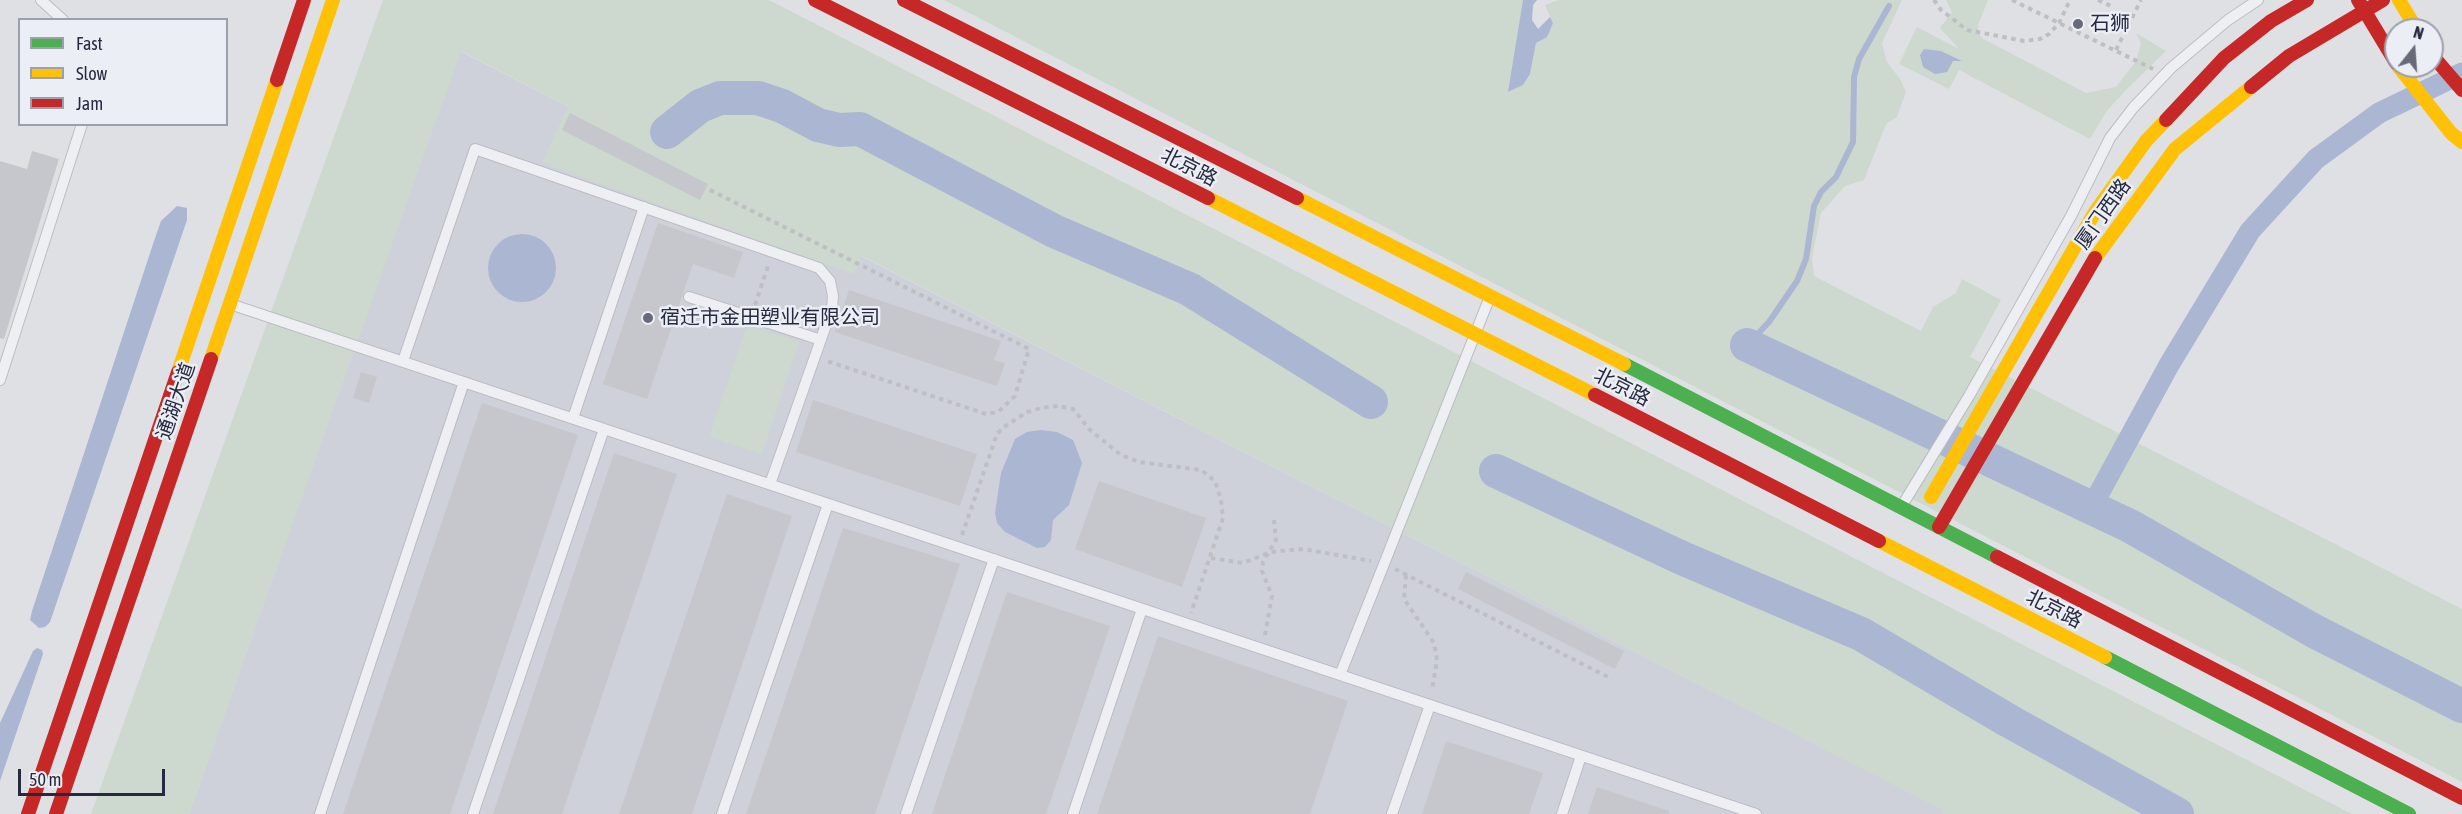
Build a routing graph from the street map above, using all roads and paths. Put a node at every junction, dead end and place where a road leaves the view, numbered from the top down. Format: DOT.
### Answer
graph roads {
  1 [pos="41,0"];
  2 [pos="304,0"];
  3 [pos="333,0"];
  4 [pos="815,0"];
  5 [pos="904,0"];
  6 [pos="1934,0"];
  7 [pos="2012,0"];
  8 [pos="2070,0"];
  9 [pos="2098,0"];
  10 [pos="2141,0"];
  11 [pos="2258,0"];
  12 [pos="2307,0"];
  13 [pos="2383,0"];
  14 [pos="2399,0"];
  15 [pos="2111,6"];
  16 [pos="2361,6"];
  17 [pos="61,18"];
  18 [pos="2410,18"];
  19 [pos="2059,23"];
  20 [pos="2384,43"];
  21 [pos="2116,50"];
  22 [pos="2444,70"];
  23 [pos="2164,76"];
  24 [pos="2408,78"];
  25 [pos="2462,90"];
  26 [pos="81,126"];
  27 [pos="2462,142"];
  28 [pos="710,190"];
  29 [pos="644,207"];
  30 [pos="773,251"];
  31 [pos="1490,295"];
  32 [pos="689,297"];
  33 [pos="230,304"];
  34 [pos="751,317"];
  35 [pos="1475,333"];
  36 [pos="820,340"];
  37 [pos="815,357"];
  38 [pos="403,362"];
  39 [pos="0,380"];
  40 [pos="464,382"];
  41 [pos="573,418"];
  42 [pos="604,429"];
  43 [pos="770,484"];
  44 [pos="828,504"];
  45 [pos="1901,508"];
  46 [pos="1919,517"];
  47 [pos="1274,520"];
  48 [pos="1939,527"];
  49 [pos="958,547"];
  50 [pos="1271,552"];
  51 [pos="1211,558"];
  52 [pos="994,559"];
  53 [pos="1384,564"];
  54 [pos="1406,575"];
  55 [pos="1142,609"];
  56 [pos="1187,624"];
  57 [pos="1261,649"];
  58 [pos="1340,675"];
  59 [pos="1612,679"];
  60 [pos="1430,705"];
  61 [pos="1581,756"];
  62 [pos="2462,798"];
  63 [pos="1725,809"];
  64 [pos="28,814"];
  65 [pos="56,814"];
  66 [pos="320,814"];
  67 [pos="473,814"];
  68 [pos="722,814"];
  69 [pos="906,814"];
  70 [pos="1073,814"];
  71 [pos="1392,814"];
  72 [pos="1562,814"];
  73 [pos="1755,814"];
  74 [pos="2409,814"];
  1 -- 17 [label="lane"];
  2 -- 64 [label="main road, 通湖大道"];
  3 -- 33 [label="main road, 通湖大道"];
  4 -- 35 [label="main road, 北京路"];
  5 -- 31 [label="main road, 北京路"];
  6 -- 19 [label="path"];
  7 -- 19 [label="path"];
  8 -- 19 [label="path"];
  9 -- 15 [label="path"];
  10 -- 21 [label="path"];
  11 -- 23 [label="lane"];
  12 -- 46 [label="main road, 厦门西路"];
  13 -- 16 [label="main road, 厦门西路"];
  14 -- 18 [label="main road"];
  16 -- 20 [label="main road"];
  16 -- 48 [label="main road, 厦门西路"];
  19 -- 21 [label="path"];
  21 -- 23 [label="path"];
  22 -- 25 [label="main road"];
  23 -- 45 [label="lane"];
  24 -- 27 [label="main road"];
  26 -- 39 [label="lane"];
  28 -- 37 [label="path"];
  29 -- 30 [label="lane"];
  29 -- 38 [label="lane"];
  29 -- 41 [label="lane"];
  30 -- 34 [label="path"];
  30 -- 36 [label="lane"];
  31 -- 35 [label="lane"];
  31 -- 45 [label="main road, 北京路"];
  32 -- 34 [label="lane"];
  33 -- 38 [label="lane"];
  33 -- 65 [label="main road, 通湖大道"];
  34 -- 36 [label="lane"];
  35 -- 53 [label="lane"];
  35 -- 74 [label="main road, 北京路"];
  36 -- 37 [label="lane"];
  37 -- 43 [label="lane"];
  38 -- 40 [label="lane"];
  40 -- 41 [label="lane"];
  40 -- 66 [label="lane"];
  41 -- 42 [label="lane"];
  42 -- 43 [label="lane"];
  42 -- 67 [label="lane"];
  43 -- 44 [label="lane"];
  44 -- 49 [label="lane"];
  44 -- 68 [label="lane"];
  45 -- 46 [label="main road, 北京路"];
  46 -- 48 [label="main road, 北京路"];
  47 -- 50 [label="path"];
  48 -- 62 [label="main road, 北京路"];
  49 -- 51 [label="path"];
  49 -- 52 [label="lane"];
  50 -- 51 [label="path"];
  50 -- 53 [label="path"];
  50 -- 57 [label="path"];
  51 -- 56 [label="path"];
  52 -- 55 [label="lane"];
  52 -- 69 [label="lane"];
  53 -- 54 [label="path"];
  53 -- 58 [label="lane"];
  54 -- 59 [label="path"];
  54 -- 60 [label="path"];
  55 -- 56 [label="lane"];
  55 -- 70 [label="lane"];
  56 -- 57 [label="lane"];
  57 -- 58 [label="lane"];
  58 -- 60 [label="lane"];
  60 -- 61 [label="lane"];
  60 -- 71 [label="lane"];
  61 -- 63 [label="lane"];
  61 -- 72 [label="lane"];
  63 -- 73 [label="lane"];
}
